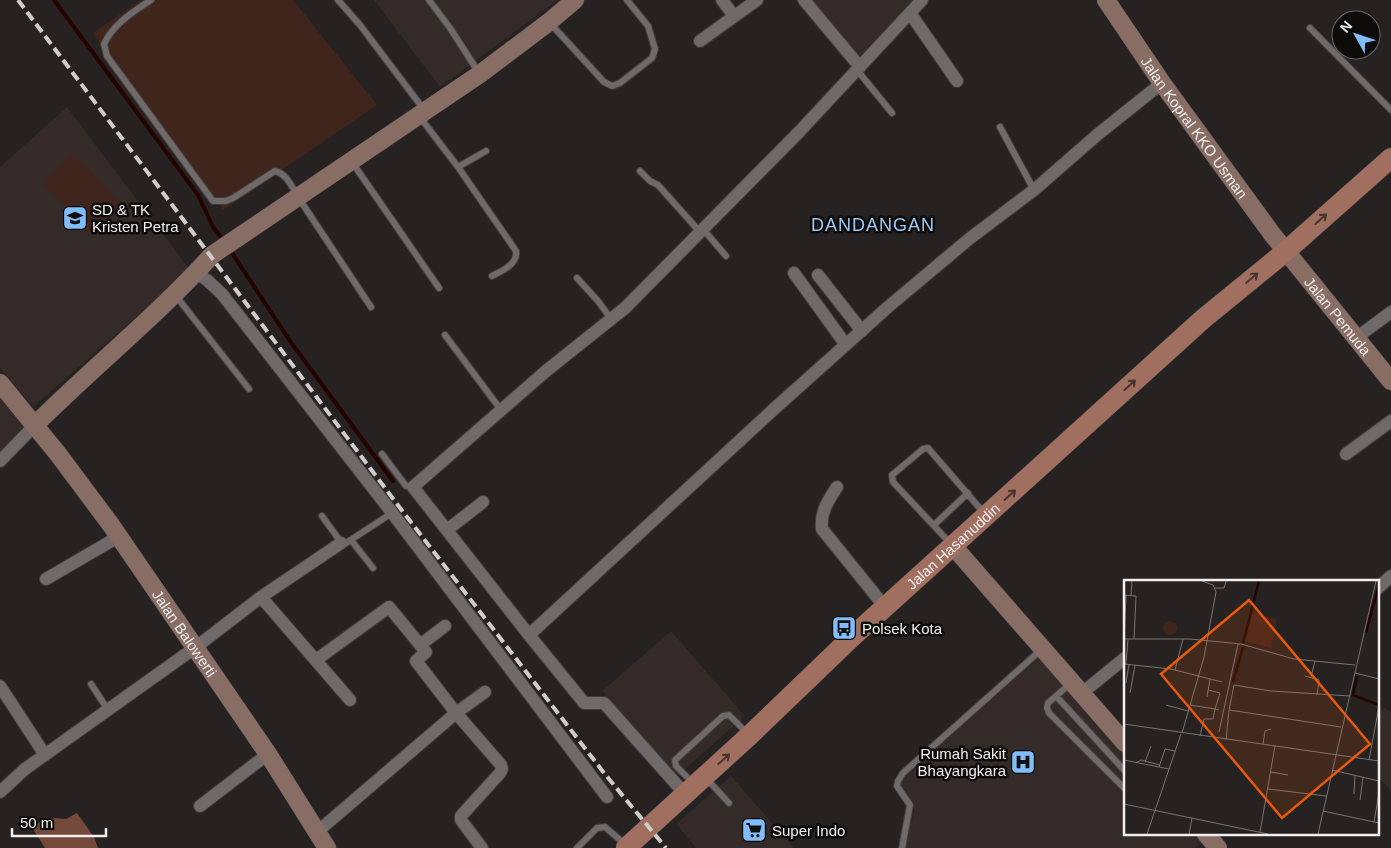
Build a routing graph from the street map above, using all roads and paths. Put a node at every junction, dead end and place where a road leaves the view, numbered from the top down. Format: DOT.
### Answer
graph roads {
  1 [pos="152,0"];
  2 [pos="338,0"];
  3 [pos="429,0"];
  4 [pos="574,0"];
  5 [pos="627,0"];
  6 [pos="722,0"];
  7 [pos="757,0"];
  8 [pos="804,0"];
  9 [pos="922,0"];
  10 [pos="1106,0"];
  11 [pos="910,13"];
  12 [pos="734,16"];
  13 [pos="549,22"];
  14 [pos="1310,28"];
  15 [pos="700,41"];
  16 [pos="859,68"];
  17 [pos="480,74"];
  18 [pos="957,81"];
  19 [pos="1162,82"];
  20 [pos="1391,110"];
  21 [pos="422,113"];
  22 [pos="892,113"];
  23 [pos="1000,127"];
  24 [pos="486,151"];
  25 [pos="1391,158"];
  26 [pos="351,161"];
  27 [pos="458,167"];
  28 [pos="640,171"];
  29 [pos="1034,190"];
  30 [pos="298,197"];
  31 [pos="701,230"];
  32 [pos="1285,252"];
  33 [pos="726,256"];
  34 [pos="196,273"];
  35 [pos="794,273"];
  36 [pos="818,275"];
  37 [pos="492,276"];
  38 [pos="577,278"];
  39 [pos="439,288"];
  40 [pos="175,295"];
  41 [pos="371,308"];
  42 [pos="1391,312"];
  43 [pos="611,319"];
  44 [pos="862,331"];
  45 [pos="445,335"];
  46 [pos="1356,338"];
  47 [pos="846,345"];
  48 [pos="1391,381"];
  49 [pos="0,383"];
  50 [pos="249,389"];
  51 [pos="500,410"];
  52 [pos="1391,422"];
  53 [pos="35,425"];
  54 [pos="382,454"];
  55 [pos="1346,454"];
  56 [pos="0,461"];
  57 [pos="837,487"];
  58 [pos="413,488"];
  59 [pos="968,493"];
  60 [pos="483,502"];
  61 [pos="392,513"];
  62 [pos="322,516"];
  63 [pos="987,516"];
  64 [pos="934,525"];
  65 [pos="447,530"];
  66 [pos="118,537"];
  67 [pos="346,541"];
  68 [pos="953,546"];
  69 [pos="373,568"];
  70 [pos="1391,576"];
  71 [pos="46,579"];
  72 [pos="1378,588"];
  73 [pos="261,597"];
  74 [pos="885,607"];
  75 [pos="445,626"];
  76 [pos="530,635"];
  77 [pos="420,645"];
  78 [pos="196,647"];
  79 [pos="1043,649"];
  80 [pos="1124,659"];
  81 [pos="316,660"];
  82 [pos="91,684"];
  83 [pos="0,686"];
  84 [pos="1077,687"];
  85 [pos="485,692"];
  86 [pos="1056,696"];
  87 [pos="350,700"];
  88 [pos="108,710"];
  89 [pos="456,713"];
  90 [pos="750,735"];
  91 [pos="1124,742"];
  92 [pos="268,754"];
  93 [pos="45,755"];
  94 [pos="1124,770"];
  95 [pos="695,785"];
  96 [pos="1124,788"];
  97 [pos="0,792"];
  98 [pos="607,797"];
  99 [pos="729,803"];
  100 [pos="200,806"];
  101 [pos="317,832"];
  102 [pos="327,848"];
  103 [pos="482,848"];
  104 [pos="577,848"];
  105 [pos="628,848"];
  106 [pos="902,848"];
  1 -- 30 [label="lane"];
  2 -- 21 [label="lane"];
  3 -- 17 [label="lane"];
  4 -- 13 [label="street"];
  5 -- 13 [label="lane"];
  6 -- 12 [label="street"];
  7 -- 12 [label="street"];
  8 -- 16 [label="street"];
  9 -- 11 [label="street"];
  10 -- 19 [label="street, Jalan Kopral KKO Usman"];
  11 -- 16 [label="street"];
  11 -- 18 [label="street"];
  12 -- 15 [label="street"];
  13 -- 17 [label="street"];
  14 -- 20 [label="lane"];
  16 -- 22 [label="lane"];
  16 -- 31 [label="street"];
  17 -- 21 [label="street"];
  19 -- 29 [label="street"];
  19 -- 32 [label="street, Jalan Kopral KKO Usman"];
  21 -- 26 [label="street"];
  21 -- 27 [label="lane"];
  23 -- 29 [label="lane"];
  24 -- 27 [label="lane"];
  32 -- 25 [label="main road, Jalan Hasanuddin, one-way"];
  26 -- 30 [label="street"];
  26 -- 39 [label="lane"];
  27 -- 37 [label="lane"];
  28 -- 31 [label="lane"];
  29 -- 44 [label="street"];
  30 -- 34 [label="street"];
  30 -- 41 [label="lane"];
  31 -- 33 [label="lane"];
  31 -- 43 [label="street"];
  32 -- 46 [label="street, Jalan Pemuda"];
  63 -- 32 [label="main road, Jalan Hasanuddin, one-way"];
  34 -- 40 [label="street"];
  34 -- 61 [label="street"];
  35 -- 47 [label="street"];
  36 -- 44 [label="street"];
  38 -- 43 [label="lane"];
  40 -- 50 [label="lane"];
  40 -- 53 [label="street"];
  42 -- 46 [label="street"];
  43 -- 51 [label="street"];
  44 -- 47 [label="street"];
  45 -- 51 [label="lane"];
  46 -- 48 [label="street, Jalan Pemuda"];
  47 -- 76 [label="street"];
  49 -- 53 [label="street, Jalan Balowerti"];
  51 -- 58 [label="street"];
  52 -- 55 [label="street"];
  53 -- 56 [label="street"];
  53 -- 66 [label="street, Jalan Balowerti"];
  54 -- 58 [label="lane"];
  57 -- 74 [label="street"];
  58 -- 65 [label="street"];
  59 -- 63 [label="lane"];
  59 -- 64 [label="lane"];
  59 -- 64 [label="lane"];
  60 -- 65 [label="street"];
  61 -- 67 [label="lane"];
  61 -- 98 [label="street"];
  62 -- 67 [label="lane"];
  63 -- 68 [label="main road, Jalan Hasanuddin"];
  64 -- 68 [label="lane"];
  65 -- 76 [label="street"];
  66 -- 71 [label="street"];
  66 -- 78 [label="street, Jalan Balowerti"];
  67 -- 69 [label="lane"];
  67 -- 73 [label="street"];
  68 -- 74 [label="main road, Jalan Hasanuddin"];
  68 -- 79 [label="street"];
  70 -- 72 [label="street"];
  73 -- 78 [label="street"];
  73 -- 81 [label="street"];
  74 -- 90 [label="main road, Jalan Hasanuddin"];
  75 -- 77 [label="street"];
  76 -- 95 [label="street"];
  77 -- 81 [label="street"];
  77 -- 89 [label="street"];
  78 -- 88 [label="street"];
  78 -- 92 [label="street, Jalan Balowerti"];
  79 -- 84 [label="street"];
  79 -- 106 [label="lane"];
  80 -- 84 [label="street"];
  81 -- 87 [label="street"];
  82 -- 88 [label="lane"];
  83 -- 93 [label="street"];
  84 -- 86 [label="lane"];
  84 -- 91 [label="street"];
  85 -- 89 [label="street"];
  86 -- 94 [label="lane"];
  86 -- 96 [label="lane"];
  88 -- 93 [label="street"];
  89 -- 101 [label="street"];
  89 -- 103 [label="street"];
  95 -- 90 [label="main road, Jalan Hasanuddin, one-way"];
  90 -- 95 [label="lane"];
  92 -- 100 [label="street"];
  92 -- 101 [label="street, Jalan Balowerti"];
  93 -- 97 [label="street"];
  95 -- 99 [label="lane"];
  95 -- 105 [label="main road, Jalan Hasanuddin"];
  101 -- 102 [label="street, Jalan Balowerti"];
  104 -- 105 [label="lane"];
}
